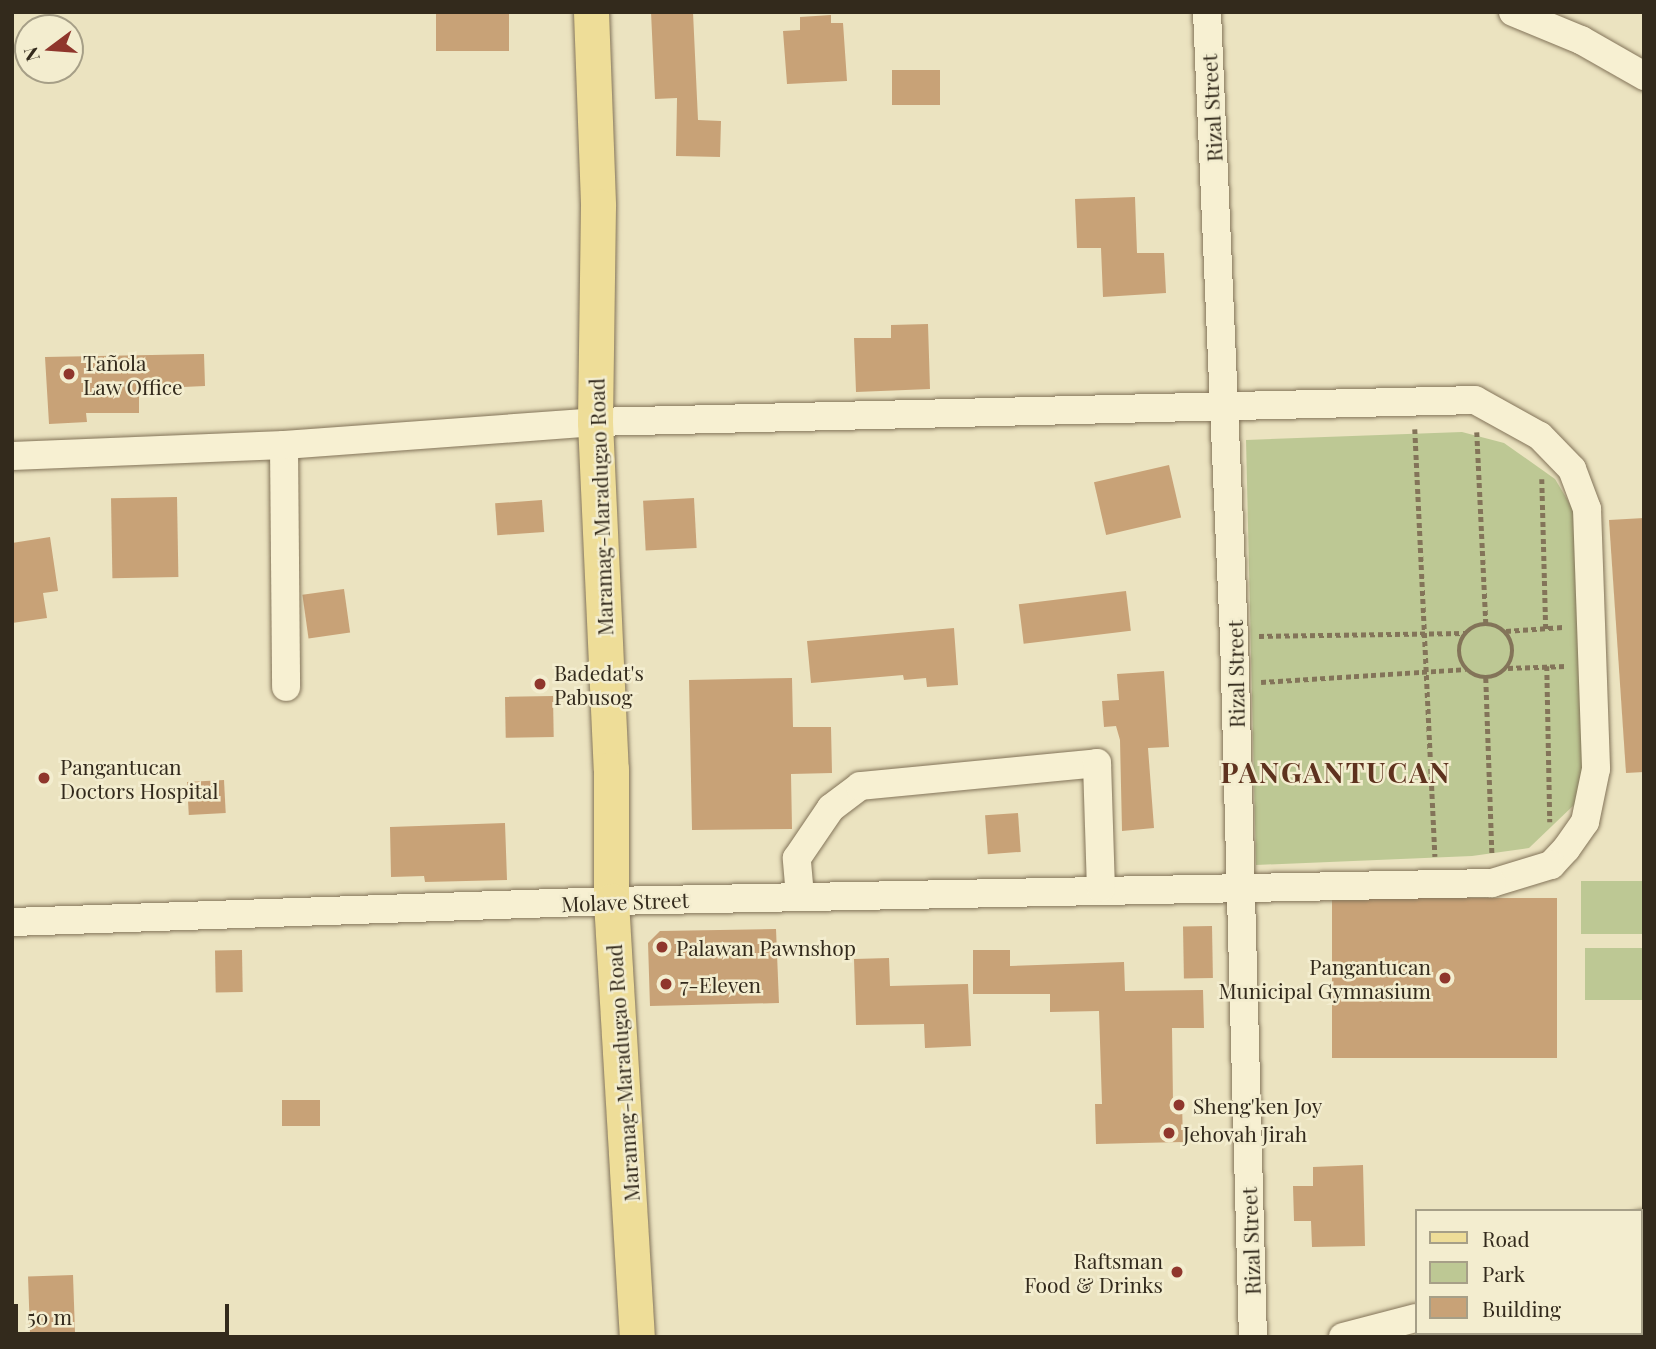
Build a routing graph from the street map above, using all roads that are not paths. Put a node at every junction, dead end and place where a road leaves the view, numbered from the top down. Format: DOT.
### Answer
graph roads {
  1 [pos="591,12"];
  2 [pos="1207,12"];
  3 [pos="1513,12"];
  4 [pos="1644,76"];
  5 [pos="1225,407"];
  6 [pos="595,422"];
  7 [pos="284,445"];
  8 [pos="12,456"];
  9 [pos="286,687"];
  10 [pos="1238,885"];
  11 [pos="1101,888"];
  12 [pos="800,896"];
  13 [pos="611,901"];
  14 [pos="12,922"];
  15 [pos="1414,1319"];
  16 [pos="637,1337"];
  17 [pos="1253,1337"];
  18 [pos="1343,1337"];
  1 -- 6 [label="main road, Maramag-Maradugao Road"];
  2 -- 5 [label="street, Rizal Street"];
  3 -- 4 [label="street"];
  5 -- 6 [label="street"];
  5 -- 10 [label="street, Rizal Street"];
  5 -- 10 [label="street, Molave Street"];
  6 -- 7 [label="street"];
  6 -- 13 [label="main road, Maramag-Maradugao Road"];
  7 -- 8 [label="street"];
  7 -- 9 [label="street"];
  10 -- 11 [label="street, Molave Street"];
  10 -- 17 [label="street, Rizal Street"];
  11 -- 12 [label="street, Molave Street"];
  11 -- 12 [label="street"];
  12 -- 13 [label="street, Molave Street"];
  13 -- 14 [label="street, Molave Street"];
  13 -- 16 [label="main road, Maramag-Maradugao Road"];
  15 -- 18 [label="street"];
}
